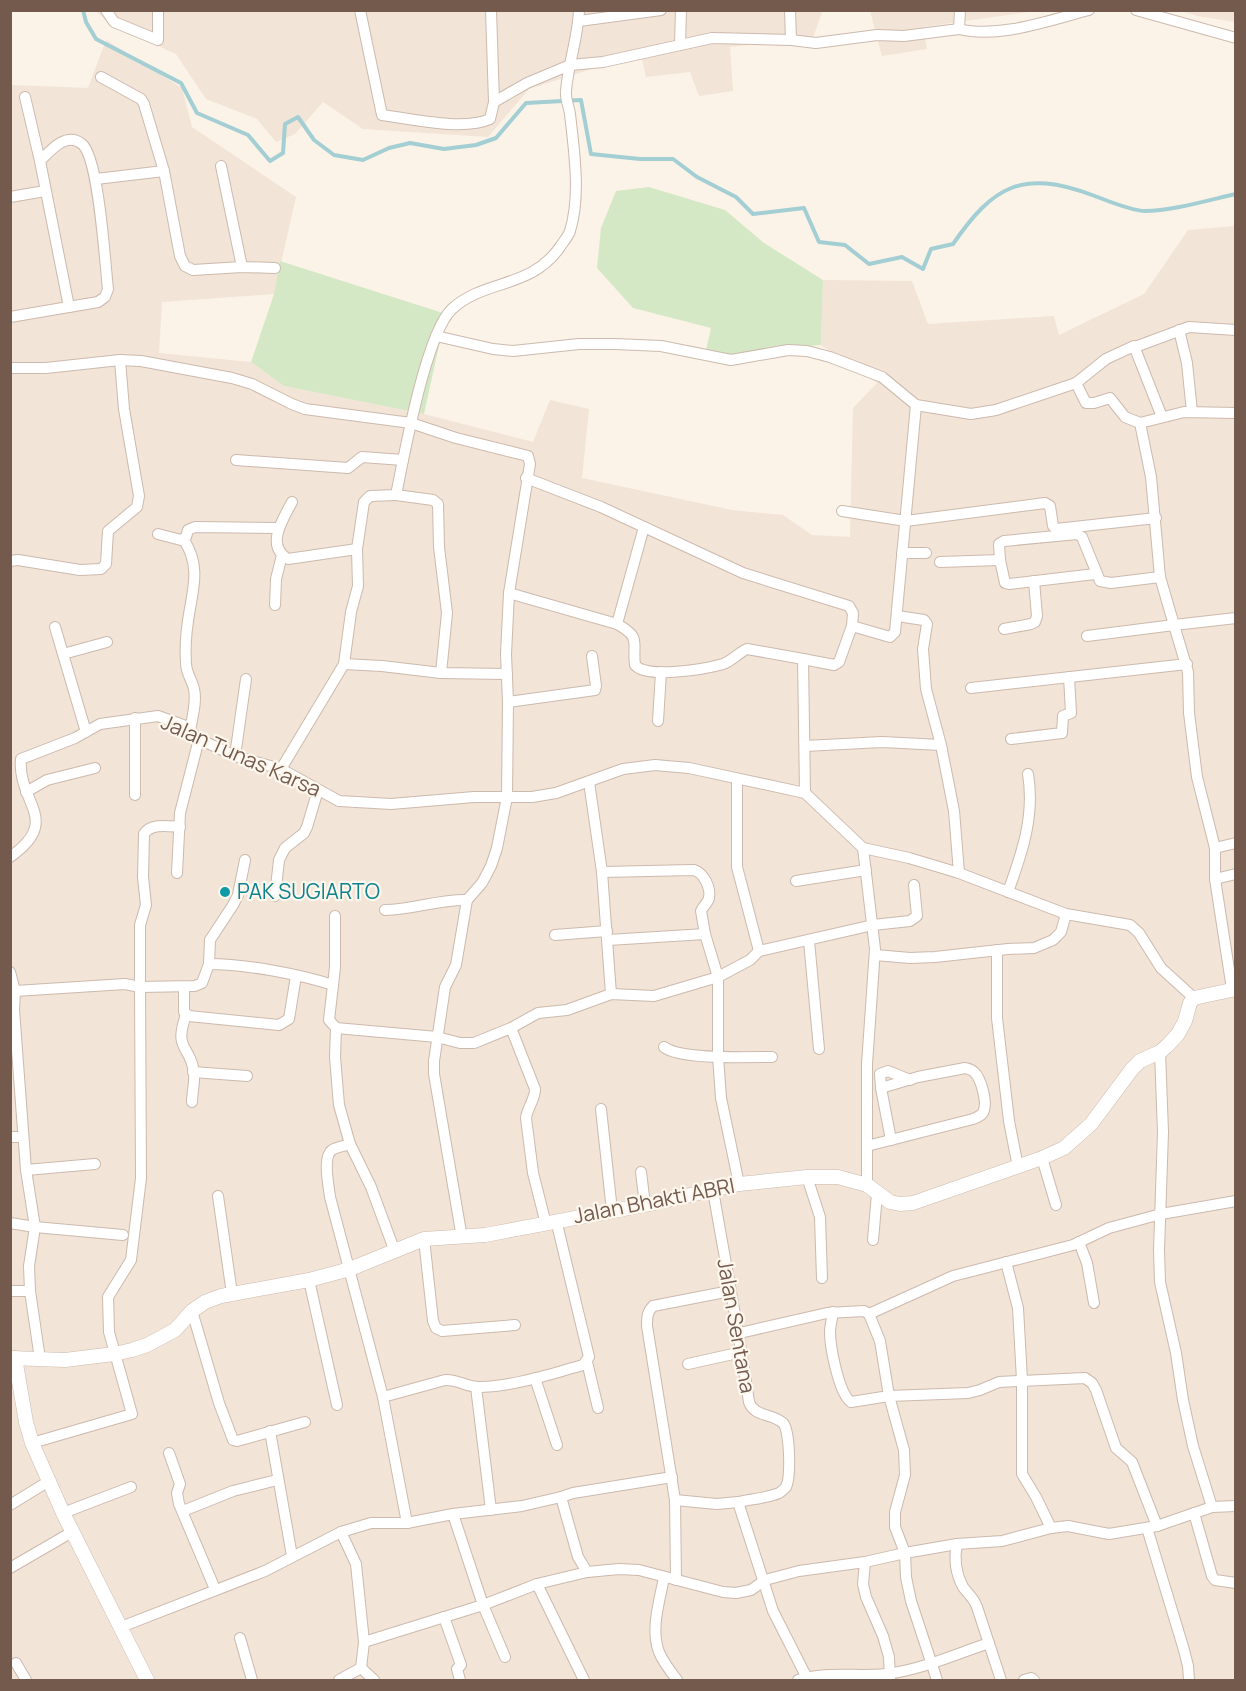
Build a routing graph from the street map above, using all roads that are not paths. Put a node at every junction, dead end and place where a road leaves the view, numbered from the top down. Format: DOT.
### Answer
graph roads {
  1 [pos="106,10"];
  2 [pos="158,10"];
  3 [pos="360,10"];
  4 [pos="491,10"];
  5 [pos="661,10"];
  6 [pos="681,10"];
  7 [pos="790,10"];
  8 [pos="960,10"];
  9 [pos="1043,10"];
  10 [pos="1089,10"];
  11 [pos="1136,10"];
  12 [pos="579,16"];
  13 [pos="1045,22"];
  14 [pos="959,29"];
  15 [pos="1236,38"];
  16 [pos="791,40"];
  17 [pos="680,44"];
  18 [pos="570,65"];
  19 [pos="101,77"];
  20 [pos="25,97"];
  21 [pos="494,102"];
  22 [pos="40,161"];
  23 [pos="221,166"];
  24 [pos="164,171"];
  25 [pos="96,180"];
  26 [pos="45,191"];
  27 [pos="10,197"];
  28 [pos="242,267"];
  29 [pos="275,268"];
  30 [pos="69,307"];
  31 [pos="10,317"];
  32 [pos="1179,330"];
  33 [pos="1236,330"];
  34 [pos="435,336"];
  35 [pos="1136,347"];
  36 [pos="120,360"];
  37 [pos="10,368"];
  38 [pos="1076,383"];
  39 [pos="916,405"];
  40 [pos="1191,412"];
  41 [pos="1236,413"];
  42 [pos="1162,417"];
  43 [pos="411,423"];
  44 [pos="1140,423"];
  45 [pos="236,460"];
  46 [pos="403,460"];
  47 [pos="526,478"];
  48 [pos="396,495"];
  49 [pos="292,502"];
  50 [pos="842,511"];
  51 [pos="1156,518"];
  52 [pos="906,521"];
  53 [pos="644,526"];
  54 [pos="279,528"];
  55 [pos="158,534"];
  56 [pos="184,540"];
  57 [pos="357,549"];
  58 [pos="902,553"];
  59 [pos="926,554"];
  60 [pos="282,555"];
  61 [pos="1000,560"];
  62 [pos="10,561"];
  63 [pos="940,562"];
  64 [pos="1095,574"];
  65 [pos="1160,577"];
  66 [pos="1034,581"];
  67 [pos="508,593"];
  68 [pos="275,605"];
  69 [pos="897,616"];
  70 [pos="1236,618"];
  71 [pos="617,624"];
  72 [pos="1174,625"];
  73 [pos="852,626"];
  74 [pos="55,627"];
  75 [pos="1004,629"];
  76 [pos="1087,636"];
  77 [pos="107,642"];
  78 [pos="63,654"];
  79 [pos="592,656"];
  80 [pos="803,659"];
  81 [pos="344,664"];
  82 [pos="1186,664"];
  83 [pos="661,672"];
  84 [pos="441,673"];
  85 [pos="507,674"];
  86 [pos="1069,677"];
  87 [pos="246,679"];
  88 [pos="971,688"];
  89 [pos="508,702"];
  90 [pos="135,718"];
  91 [pos="658,721"];
  92 [pos="190,731"];
  93 [pos="86,732"];
  94 [pos="199,739"];
  95 [pos="1011,739"];
  96 [pos="941,745"];
  97 [pos="805,746"];
  98 [pos="235,756"];
  99 [pos="95,768"];
  100 [pos="281,768"];
  101 [pos="1028,774"];
  102 [pos="738,779"];
  103 [pos="589,782"];
  104 [pos="318,790"];
  105 [pos="26,792"];
  106 [pos="805,793"];
  107 [pos="135,795"];
  108 [pos="507,797"];
  109 [pos="180,827"];
  110 [pos="1236,843"];
  111 [pos="863,848"];
  112 [pos="1215,848"];
  113 [pos="10,857"];
  114 [pos="245,860"];
  115 [pos="866,870"];
  116 [pos="603,872"];
  117 [pos="177,873"];
  118 [pos="959,873"];
  119 [pos="1236,874"];
  120 [pos="1215,879"];
  121 [pos="796,881"];
  122 [pos="914,885"];
  123 [pos="1008,892"];
  124 [pos="275,896"];
  125 [pos="467,900"];
  126 [pos="385,910"];
  127 [pos="1066,914"];
  128 [pos="335,916"];
  129 [pos="873,925"];
  130 [pos="705,934"];
  131 [pos="555,935"];
  132 [pos="608,936"];
  133 [pos="809,941"];
  134 [pos="997,950"];
  135 [pos="759,951"];
  136 [pos="874,955"];
  137 [pos="209,964"];
  138 [pos="10,972"];
  139 [pos="296,976"];
  140 [pos="717,977"];
  141 [pos="333,985"];
  142 [pos="140,987"];
  143 [pos="184,987"];
  144 [pos="1234,989"];
  145 [pos="15,991"];
  146 [pos="611,994"];
  147 [pos="1194,998"];
  148 [pos="186,1015"];
  149 [pos="336,1028"];
  150 [pos="512,1028"];
  151 [pos="437,1037"];
  152 [pos="664,1047"];
  153 [pos="819,1049"];
  154 [pos="1160,1052"];
  155 [pos="718,1056"];
  156 [pos="772,1057"];
  157 [pos="194,1071"];
  158 [pos="247,1076"];
  159 [pos="192,1102"];
  160 [pos="601,1109"];
  161 [pos="10,1137"];
  162 [pos="23,1137"];
  163 [pos="891,1140"];
  164 [pos="350,1144"];
  165 [pos="867,1146"];
  166 [pos="1042,1158"];
  167 [pos="95,1164"];
  168 [pos="1018,1167"];
  169 [pos="26,1170"];
  170 [pos="641,1172"];
  171 [pos="807,1177"];
  172 [pos="739,1184"];
  173 [pos="713,1190"];
  174 [pos="872,1190"];
  175 [pos="218,1196"];
  176 [pos="1236,1201"];
  177 [pos="645,1205"];
  178 [pos="1056,1205"];
  179 [pos="612,1210"];
  180 [pos="1161,1214"];
  181 [pos="10,1222"];
  182 [pos="551,1222"];
  183 [pos="35,1227"];
  184 [pos="123,1234"];
  185 [pos="462,1238"];
  186 [pos="424,1239"];
  187 [pos="873,1240"];
  188 [pos="1079,1242"];
  189 [pos="395,1252"];
  190 [pos="1006,1262"];
  191 [pos="350,1269"];
  192 [pos="822,1278"];
  193 [pos="309,1280"];
  194 [pos="10,1291"];
  195 [pos="30,1291"];
  196 [pos="730,1291"];
  197 [pos="232,1294"];
  198 [pos="1094,1303"];
  199 [pos="192,1311"];
  200 [pos="833,1312"];
  201 [pos="869,1314"];
  202 [pos="515,1325"];
  203 [pos="740,1333"];
  204 [pos="742,1352"];
  205 [pos="114,1354"];
  206 [pos="13,1358"];
  207 [pos="40,1359"];
  208 [pos="587,1362"];
  209 [pos="688,1364"];
  210 [pos="536,1378"];
  211 [pos="1022,1380"];
  212 [pos="476,1387"];
  213 [pos="890,1396"];
  214 [pos="383,1397"];
  215 [pos="337,1405"];
  216 [pos="598,1408"];
  217 [pos="305,1422"];
  218 [pos="270,1431"];
  219 [pos="32,1443"];
  220 [pos="557,1445"];
  221 [pos="169,1453"];
  222 [pos="672,1477"];
  223 [pos="277,1480"];
  224 [pos="49,1481"];
  225 [pos="131,1487"];
  226 [pos="561,1497"];
  227 [pos="675,1500"];
  228 [pos="738,1502"];
  229 [pos="10,1505"];
  230 [pos="1212,1506"];
  231 [pos="1236,1506"];
  232 [pos="491,1510"];
  233 [pos="183,1511"];
  234 [pos="63,1513"];
  235 [pos="1194,1513"];
  236 [pos="453,1514"];
  237 [pos="407,1523"];
  238 [pos="1152,1527"];
  239 [pos="1051,1528"];
  240 [pos="72,1532"];
  241 [pos="341,1532"];
  242 [pos="957,1544"];
  243 [pos="905,1552"];
  244 [pos="292,1556"];
  245 [pos="865,1562"];
  246 [pos="10,1568"];
  247 [pos="587,1572"];
  248 [pos="664,1577"];
  249 [pos="676,1580"];
  250 [pos="765,1580"];
  251 [pos="1236,1583"];
  252 [pos="537,1584"];
  253 [pos="215,1589"];
  254 [pos="483,1605"];
  255 [pos="444,1617"];
  256 [pos="121,1627"];
  257 [pos="240,1638"];
  258 [pos="364,1641"];
  259 [pos="989,1643"];
  260 [pos="505,1657"];
  261 [pos="16,1663"];
  262 [pos="932,1663"];
  263 [pos="361,1668"];
  264 [pos="889,1677"];
  265 [pos="26,1680"];
  266 [pos="147,1680"];
  267 [pos="252,1680"];
  268 [pos="339,1680"];
  269 [pos="374,1680"];
  270 [pos="460,1680"];
  271 [pos="584,1680"];
  272 [pos="677,1680"];
  273 [pos="804,1680"];
  274 [pos="937,1680"];
  275 [pos="1001,1680"];
  276 [pos="1024,1680"];
  277 [pos="1034,1680"];
  278 [pos="1189,1680"];
  1 -- 2 [label="street"];
  3 -- 21 [label="street"];
  4 -- 21 [label="street"];
  5 -- 12 [label="street"];
  6 -- 17 [label="street"];
  7 -- 16 [label="street"];
  8 -- 14 [label="street"];
  9 -- 13 [label="street"];
  10 -- 13 [label="street"];
  11 -- 15 [label="street"];
  12 -- 18 [label="street"];
  13 -- 14 [label="street"];
  14 -- 16 [label="street"];
  16 -- 17 [label="street"];
  17 -- 18 [label="street"];
  18 -- 21 [label="street"];
  18 -- 34 [label="street"];
  19 -- 24 [label="street"];
  20 -- 22 [label="street"];
  22 -- 25 [label="street"];
  22 -- 26 [label="street"];
  23 -- 28 [label="street"];
  24 -- 25 [label="street"];
  24 -- 28 [label="street"];
  25 -- 30 [label="street"];
  26 -- 27 [label="street"];
  26 -- 30 [label="street"];
  28 -- 29 [label="street"];
  30 -- 31 [label="street"];
  32 -- 33 [label="street"];
  32 -- 35 [label="street"];
  32 -- 40 [label="street"];
  34 -- 39 [label="street"];
  34 -- 43 [label="street"];
  35 -- 38 [label="street"];
  35 -- 42 [label="street"];
  36 -- 37 [label="street"];
  36 -- 43 [label="street"];
  36 -- 62 [label="street"];
  38 -- 39 [label="street"];
  38 -- 44 [label="street"];
  39 -- 52 [label="street"];
  40 -- 41 [label="street"];
  40 -- 42 [label="street"];
  42 -- 44 [label="street"];
  43 -- 46 [label="street"];
  43 -- 47 [label="street"];
  44 -- 51 [label="street"];
  45 -- 46 [label="street"];
  46 -- 48 [label="street"];
  47 -- 53 [label="street"];
  47 -- 67 [label="street"];
  48 -- 57 [label="street"];
  48 -- 84 [label="street"];
  49 -- 54 [label="street"];
  50 -- 52 [label="street"];
  51 -- 52 [label="street"];
  51 -- 65 [label="street"];
  52 -- 58 [label="street"];
  53 -- 71 [label="street"];
  53 -- 73 [label="street"];
  54 -- 56 [label="street"];
  54 -- 60 [label="street"];
  55 -- 56 [label="street"];
  56 -- 92 [label="street"];
  57 -- 60 [label="street"];
  57 -- 81 [label="street"];
  58 -- 59 [label="street"];
  58 -- 69 [label="street"];
  60 -- 68 [label="street"];
  61 -- 63 [label="street"];
  61 -- 64 [label="street"];
  61 -- 66 [label="street"];
  64 -- 65 [label="street"];
  64 -- 66 [label="street"];
  65 -- 72 [label="street"];
  66 -- 75 [label="street"];
  67 -- 71 [label="street"];
  67 -- 85 [label="street"];
  69 -- 73 [label="street"];
  69 -- 96 [label="street"];
  70 -- 72 [label="street"];
  71 -- 83 [label="street"];
  72 -- 76 [label="street"];
  72 -- 82 [label="street"];
  73 -- 80 [label="street"];
  74 -- 78 [label="street"];
  77 -- 78 [label="street"];
  78 -- 93 [label="street"];
  79 -- 89 [label="street"];
  80 -- 83 [label="street"];
  80 -- 97 [label="street"];
  81 -- 84 [label="street"];
  81 -- 100 [label="street"];
  82 -- 86 [label="street"];
  82 -- 112 [label="street"];
  83 -- 91 [label="street"];
  84 -- 85 [label="street"];
  85 -- 89 [label="street"];
  86 -- 88 [label="street"];
  86 -- 95 [label="street"];
  87 -- 98 [label="street"];
  89 -- 108 [label="street"];
  90 -- 92 [label="street, Jalan Tunas Karsa"];
  90 -- 93 [label="street, Jalan Tunas Karsa"];
  90 -- 107 [label="street"];
  92 -- 94 [label="street, Jalan Tunas Karsa"];
  93 -- 105 [label="street, Jalan Tunas Karsa"];
  94 -- 98 [label="street, Jalan Tunas Karsa"];
  94 -- 109 [label="street"];
  96 -- 97 [label="street"];
  96 -- 118 [label="street"];
  97 -- 106 [label="street"];
  98 -- 100 [label="street, Jalan Tunas Karsa"];
  99 -- 105 [label="street"];
  100 -- 104 [label="street, Jalan Tunas Karsa"];
  101 -- 123 [label="street"];
  102 -- 103 [label="street, Jalan Tunas Karsa"];
  102 -- 106 [label="street, Jalan Tunas Karsa"];
  102 -- 135 [label="street"];
  103 -- 108 [label="street, Jalan Tunas Karsa"];
  103 -- 116 [label="street"];
  104 -- 108 [label="street, Jalan Tunas Karsa"];
  104 -- 124 [label="street"];
  105 -- 113 [label="street, Jalan Tunas Karsa"];
  106 -- 111 [label="street"];
  108 -- 125 [label="street"];
  109 -- 117 [label="street"];
  109 -- 142 [label="street"];
  110 -- 112 [label="street"];
  111 -- 115 [label="street"];
  111 -- 118 [label="street"];
  112 -- 120 [label="street"];
  114 -- 137 [label="street"];
  115 -- 121 [label="street"];
  115 -- 129 [label="street"];
  116 -- 130 [label="street"];
  116 -- 132 [label="street"];
  118 -- 123 [label="street"];
  119 -- 120 [label="street"];
  120 -- 144 [label="street"];
  122 -- 129 [label="street"];
  123 -- 127 [label="street"];
  125 -- 126 [label="street"];
  125 -- 151 [label="street"];
  127 -- 134 [label="street"];
  127 -- 147 [label="street"];
  128 -- 141 [label="street"];
  129 -- 133 [label="street"];
  129 -- 136 [label="street"];
  130 -- 132 [label="street"];
  130 -- 140 [label="street"];
  131 -- 132 [label="street"];
  132 -- 146 [label="street"];
  133 -- 135 [label="street"];
  133 -- 153 [label="street"];
  134 -- 136 [label="street"];
  134 -- 168 [label="street"];
  135 -- 140 [label="street"];
  136 -- 165 [label="street"];
  137 -- 139 [label="street"];
  137 -- 143 [label="street"];
  138 -- 145 [label="street"];
  139 -- 141 [label="street"];
  139 -- 148 [label="street"];
  140 -- 146 [label="street"];
  140 -- 155 [label="street"];
  141 -- 149 [label="street"];
  142 -- 143 [label="street"];
  142 -- 145 [label="street"];
  142 -- 205 [label="street"];
  143 -- 148 [label="street"];
  144 -- 147 [label="street"];
  145 -- 162 [label="street"];
  146 -- 150 [label="street"];
  147 -- 154 [label="street, Jalan Bhakti ABRI"];
  148 -- 157 [label="street"];
  149 -- 151 [label="street"];
  149 -- 164 [label="street"];
  150 -- 151 [label="street"];
  150 -- 182 [label="street"];
  151 -- 185 [label="street"];
  152 -- 155 [label="street"];
  154 -- 166 [label="street, Jalan Bhakti ABRI"];
  154 -- 180 [label="street"];
  155 -- 156 [label="street"];
  155 -- 172 [label="street"];
  157 -- 158 [label="street"];
  157 -- 159 [label="street"];
  160 -- 179 [label="street"];
  161 -- 162 [label="street"];
  162 -- 169 [label="street"];
  163 -- 163 [label="street"];
  163 -- 165 [label="street"];
  164 -- 189 [label="street"];
  164 -- 191 [label="street"];
  165 -- 174 [label="street"];
  166 -- 168 [label="street, Jalan Bhakti ABRI"];
  166 -- 178 [label="street"];
  167 -- 169 [label="street"];
  168 -- 174 [label="street, Jalan Bhakti ABRI"];
  169 -- 183 [label="street"];
  170 -- 177 [label="street"];
  171 -- 172 [label="street, Jalan Bhakti ABRI"];
  171 -- 174 [label="street, Jalan Bhakti ABRI"];
  171 -- 192 [label="street"];
  172 -- 173 [label="street, Jalan Bhakti ABRI"];
  173 -- 177 [label="street, Jalan Bhakti ABRI"];
  173 -- 196 [label="street, Jalan Sentana"];
  174 -- 187 [label="street"];
  175 -- 197 [label="street"];
  176 -- 180 [label="street"];
  177 -- 179 [label="street, Jalan Bhakti ABRI"];
  179 -- 182 [label="street, Jalan Bhakti ABRI"];
  180 -- 188 [label="street"];
  180 -- 230 [label="street"];
  181 -- 183 [label="street"];
  182 -- 185 [label="street, Jalan Bhakti ABRI"];
  182 -- 208 [label="street"];
  183 -- 184 [label="street"];
  183 -- 195 [label="street"];
  185 -- 186 [label="street, Jalan Bhakti ABRI"];
  186 -- 189 [label="street, Jalan Bhakti ABRI"];
  186 -- 202 [label="street"];
  188 -- 190 [label="street"];
  188 -- 198 [label="street"];
  189 -- 191 [label="street, Jalan Bhakti ABRI"];
  190 -- 201 [label="street"];
  190 -- 211 [label="street"];
  191 -- 193 [label="street, Jalan Bhakti ABRI"];
  191 -- 214 [label="street"];
  193 -- 197 [label="street, Jalan Bhakti ABRI"];
  193 -- 215 [label="street"];
  194 -- 195 [label="street"];
  195 -- 207 [label="street"];
  196 -- 203 [label="street, Jalan Sentana"];
  196 -- 222 [label="street"];
  197 -- 199 [label="street, Jalan Bhakti ABRI"];
  199 -- 205 [label="street, Jalan Bhakti ABRI"];
  199 -- 218 [label="street"];
  200 -- 201 [label="street"];
  200 -- 203 [label="street"];
  200 -- 213 [label="street"];
  201 -- 213 [label="street"];
  203 -- 204 [label="street, Jalan Sentana"];
  204 -- 209 [label="street"];
  204 -- 228 [label="street, Jalan Sentana"];
  205 -- 207 [label="street, Jalan Bhakti ABRI"];
  205 -- 219 [label="street"];
  206 -- 207 [label="street, Jalan Bhakti ABRI"];
  206 -- 219 [label="street"];
  208 -- 210 [label="street"];
  208 -- 216 [label="street"];
  210 -- 212 [label="street"];
  210 -- 220 [label="street"];
  211 -- 213 [label="street"];
  211 -- 238 [label="street"];
  211 -- 239 [label="street"];
  212 -- 214 [label="street"];
  212 -- 232 [label="street"];
  213 -- 243 [label="street"];
  214 -- 237 [label="street"];
  217 -- 218 [label="street"];
  218 -- 223 [label="street"];
  219 -- 224 [label="street"];
  221 -- 233 [label="street"];
  222 -- 226 [label="street"];
  222 -- 227 [label="street"];
  223 -- 233 [label="street"];
  223 -- 244 [label="street"];
  224 -- 229 [label="street"];
  224 -- 234 [label="street"];
  225 -- 234 [label="street"];
  226 -- 232 [label="street"];
  226 -- 247 [label="street"];
  227 -- 228 [label="street"];
  227 -- 249 [label="street"];
  228 -- 250 [label="street"];
  230 -- 231 [label="street"];
  230 -- 235 [label="street"];
  232 -- 236 [label="street"];
  233 -- 253 [label="street"];
  234 -- 240 [label="street"];
  235 -- 238 [label="street"];
  235 -- 251 [label="street"];
  236 -- 237 [label="street"];
  236 -- 254 [label="street"];
  237 -- 241 [label="street"];
  238 -- 239 [label="street"];
  238 -- 278 [label="street"];
  239 -- 242 [label="street"];
  240 -- 246 [label="street"];
  240 -- 256 [label="street"];
  241 -- 244 [label="street"];
  241 -- 258 [label="street"];
  242 -- 243 [label="street"];
  242 -- 259 [label="street"];
  243 -- 245 [label="street"];
  243 -- 262 [label="street"];
  244 -- 253 [label="street"];
  245 -- 250 [label="street"];
  245 -- 264 [label="street"];
  247 -- 248 [label="street"];
  247 -- 252 [label="street"];
  248 -- 249 [label="street"];
  248 -- 272 [label="street"];
  249 -- 250 [label="street"];
  250 -- 273 [label="street"];
  252 -- 254 [label="street"];
  252 -- 271 [label="street"];
  253 -- 256 [label="street"];
  254 -- 255 [label="street"];
  254 -- 260 [label="street"];
  255 -- 258 [label="street"];
  255 -- 270 [label="street"];
  256 -- 266 [label="street"];
  257 -- 267 [label="street"];
  258 -- 263 [label="street"];
  259 -- 262 [label="street"];
  259 -- 275 [label="street"];
  261 -- 265 [label="street"];
  262 -- 264 [label="street"];
  262 -- 274 [label="street"];
  263 -- 268 [label="street"];
  263 -- 269 [label="street"];
  264 -- 273 [label="street"];
  276 -- 277 [label="street"];
}
